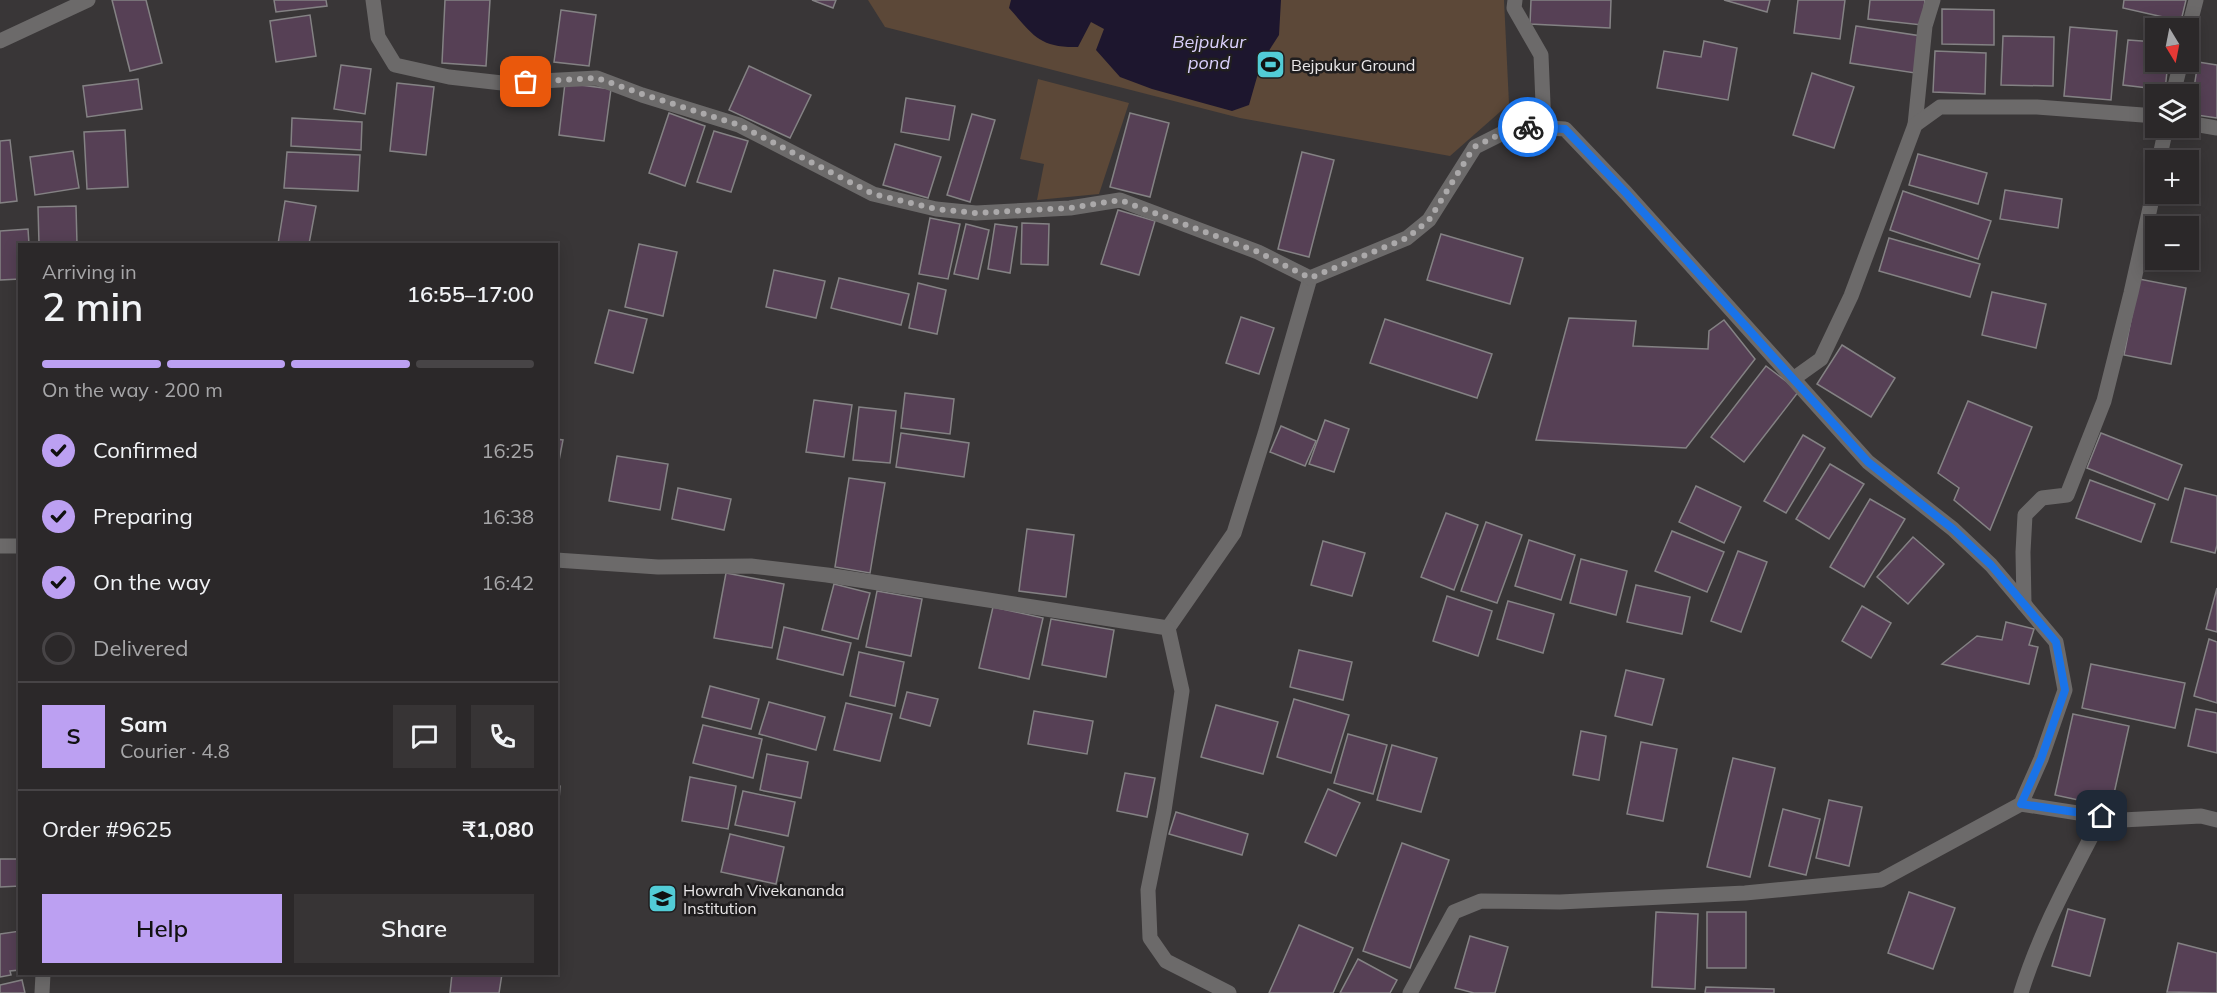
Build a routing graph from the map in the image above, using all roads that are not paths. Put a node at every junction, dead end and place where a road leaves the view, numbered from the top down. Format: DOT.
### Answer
graph roads {
  1 [pos="88,0"];
  2 [pos="373,0"];
  3 [pos="1515,0"];
  4 [pos="1934,0"];
  5 [pos="2196,0"];
  6 [pos="2191,18"];
  7 [pos="0,40"];
  8 [pos="2145,115"];
  9 [pos="1915,125"];
  10 [pos="2199,125"];
  11 [pos="1544,128"];
  12 [pos="2217,128"];
  13 [pos="2151,204"];
  14 [pos="1310,278"];
  15 [pos="1793,379"];
  16 [pos="0,546"];
  17 [pos="18,546"];
  18 [pos="558,560"];
  19 [pos="2024,604"];
  20 [pos="1168,628"];
  21 [pos="2021,804"];
  22 [pos="2102,816"];
  23 [pos="2217,820"];
  24 [pos="43,975"];
  25 [pos="42,993"];
  26 [pos="1229,993"];
  27 [pos="1410,993"];
  28 [pos="2021,993"];
  1 -- 7 [label="street"];
  2 -- 14 [label="street"];
  3 -- 11 [label="street"];
  4 -- 9 [label="street"];
  5 -- 6 [label="street"];
  8 -- 9 [label="street"];
  9 -- 15 [label="street"];
  10 -- 12 [label="street"];
  11 -- 14 [label="street"];
  11 -- 15 [label="street"];
  13 -- 19 [label="street"];
  14 -- 20 [label="street"];
  15 -- 19 [label="street"];
  16 -- 17 [label="street"];
  18 -- 20 [label="street"];
  19 -- 21 [label="street"];
  20 -- 26 [label="street"];
  21 -- 22 [label="street"];
  21 -- 27 [label="street"];
  22 -- 23 [label="street"];
  22 -- 28 [label="street"];
  24 -- 25 [label="street"];
}
